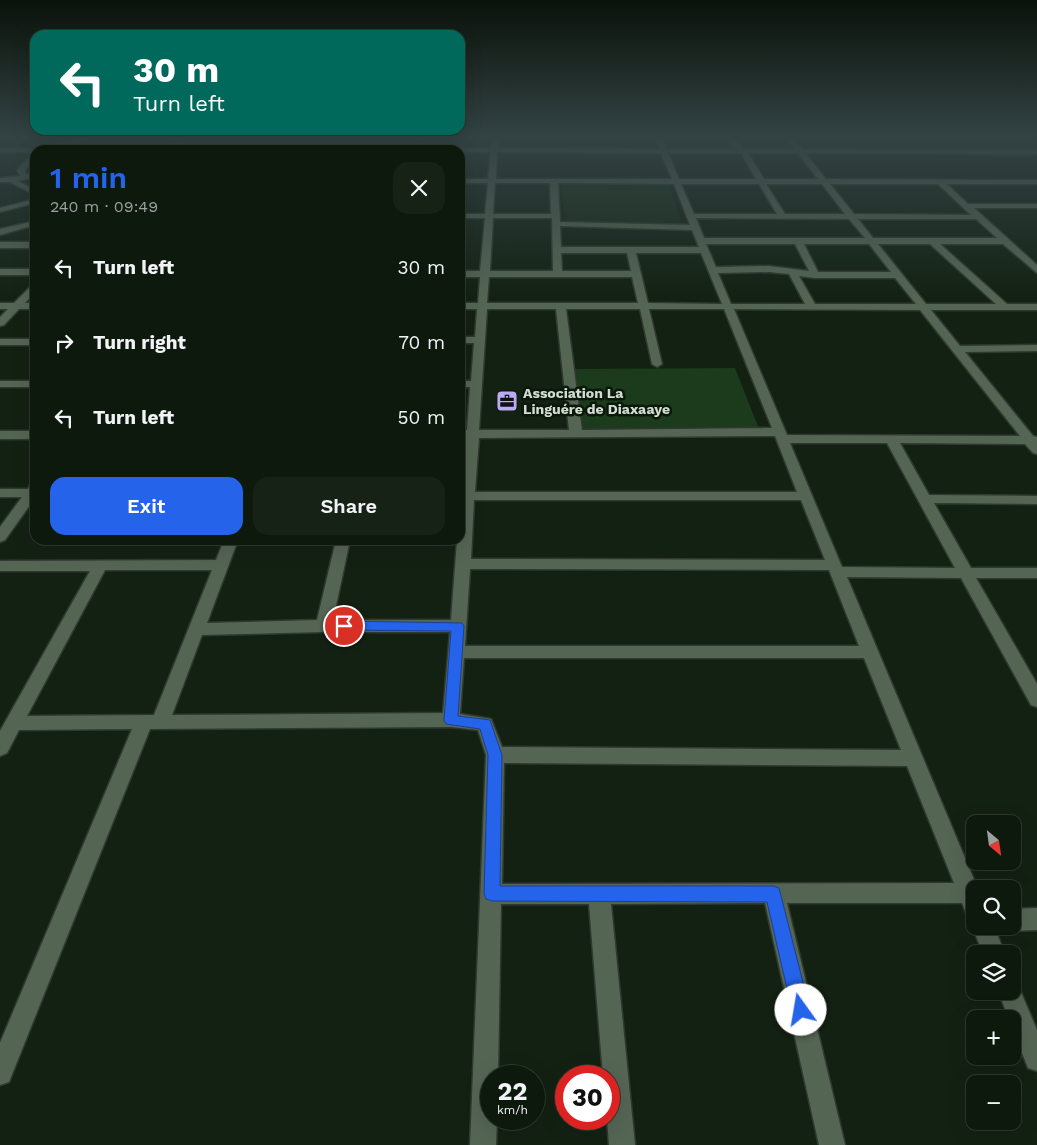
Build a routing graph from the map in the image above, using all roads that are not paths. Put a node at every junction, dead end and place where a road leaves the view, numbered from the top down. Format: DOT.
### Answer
graph roads {
  1 [pos="490,192"];
  2 [pos="554,192"];
  3 [pos="681,192"];
  4 [pos="768,192"];
  5 [pos="833,192"];
  6 [pos="951,192"];
  7 [pos="30,202"];
  8 [pos="965,206"];
  9 [pos="1033,206"];
  10 [pos="0,210"];
  11 [pos="1037,212"];
  12 [pos="465,216"];
  13 [pos="489,216"];
  14 [pos="782,216"];
  15 [pos="852,216"];
  16 [pos="977,217"];
  17 [pos="555,220"];
  18 [pos="30,224"];
  19 [pos="0,232"];
  20 [pos="698,234"];
  21 [pos="798,241"];
  22 [pos="871,241"];
  23 [pos="932,241"];
  24 [pos="1004,241"];
  25 [pos="0,245"];
  26 [pos="30,245"];
  27 [pos="557,250"];
  28 [pos="631,250"];
  29 [pos="713,270"];
  30 [pos="1037,270"];
  31 [pos="792,271"];
  32 [pos="0,272"];
  33 [pos="30,272"];
  34 [pos="465,274"];
  35 [pos="484,274"];
  36 [pos="558,274"];
  37 [pos="636,274"];
  38 [pos="815,275"];
  39 [pos="898,275"];
  40 [pos="30,292"];
  41 [pos="0,306"];
  42 [pos="17,306"];
  43 [pos="30,306"];
  44 [pos="465,306"];
  45 [pos="482,306"];
  46 [pos="561,306"];
  47 [pos="643,306"];
  48 [pos="728,306"];
  49 [pos="812,306"];
  50 [pos="923,307"];
  51 [pos="1006,307"];
  52 [pos="1037,307"];
  53 [pos="0,323"];
  54 [pos="465,340"];
  55 [pos="480,340"];
  56 [pos="0,342"];
  57 [pos="30,342"];
  58 [pos="1037,348"];
  59 [pos="957,349"];
  60 [pos="656,364"];
  61 [pos="0,384"];
  62 [pos="30,384"];
  63 [pos="465,384"];
  64 [pos="476,384"];
  65 [pos="576,433"];
  66 [pos="466,434"];
  67 [pos="0,435"];
  68 [pos="30,435"];
  69 [pos="781,436"];
  70 [pos="891,439"];
  71 [pos="1034,443"];
  72 [pos="30,492"];
  73 [pos="0,493"];
  74 [pos="468,496"];
  75 [pos="806,496"];
  76 [pos="30,497"];
  77 [pos="925,499"];
  78 [pos="1037,500"];
  79 [pos="0,537"];
  80 [pos="465,537"];
  81 [pos="229,545"];
  82 [pos="342,545"];
  83 [pos="464,545"];
  84 [pos="463,564"];
  85 [pos="101,565"];
  86 [pos="222,565"];
  87 [pos="0,566"];
  88 [pos="836,569"];
  89 [pos="966,573"];
  90 [pos="1037,574"];
  91 [pos="324,626"];
  92 [pos="458,626"];
  93 [pos="197,629"];
  94 [pos="456,652"];
  95 [pos="870,652"];
  96 [pos="1029,670"];
  97 [pos="1037,700"];
  98 [pos="451,720"];
  99 [pos="152,723"];
  100 [pos="14,724"];
  101 [pos="0,748"];
  102 [pos="495,755"];
  103 [pos="914,758"];
  104 [pos="966,885"];
  105 [pos="599,893"];
  106 [pos="492,894"];
  107 [pos="774,894"];
  108 [pos="966,900"];
  109 [pos="1037,919"];
  110 [pos="1021,920"];
  111 [pos="1013,1000"];
  112 [pos="1037,1059"];
  113 [pos="0,1073"];
  114 [pos="483,1145"];
  115 [pos="622,1145"];
  116 [pos="832,1145"];
  1 -- 13 [label="street"];
  2 -- 17 [label="street"];
  3 -- 20 [label="street"];
  4 -- 14 [label="street"];
  5 -- 15 [label="street"];
  6 -- 8 [label="street"];
  7 -- 10 [label="street"];
  8 -- 9 [label="street"];
  8 -- 16 [label="street"];
  9 -- 11 [label="street"];
  12 -- 13 [label="street"];
  13 -- 17 [label="street"];
  13 -- 35 [label="street"];
  14 -- 15 [label="street"];
  14 -- 20 [label="street"];
  15 -- 16 [label="street"];
  15 -- 22 [label="street"];
  16 -- 24 [label="street"];
  17 -- 20 [label="street"];
  17 -- 27 [label="street"];
  18 -- 19 [label="street"];
  20 -- 21 [label="street"];
  20 -- 28 [label="street"];
  20 -- 29 [label="street"];
  21 -- 22 [label="street"];
  21 -- 38 [label="street"];
  22 -- 23 [label="street"];
  22 -- 39 [label="street"];
  23 -- 24 [label="street"];
  23 -- 51 [label="street"];
  24 -- 30 [label="street"];
  25 -- 26 [label="street"];
  27 -- 28 [label="street"];
  27 -- 36 [label="street"];
  28 -- 37 [label="street"];
  29 -- 31 [label="street"];
  29 -- 48 [label="street"];
  31 -- 38 [label="street"];
  31 -- 49 [label="street"];
  32 -- 33 [label="street"];
  34 -- 35 [label="street"];
  35 -- 36 [label="street"];
  35 -- 45 [label="street"];
  36 -- 37 [label="street"];
  37 -- 47 [label="street"];
  38 -- 39 [label="street"];
  39 -- 50 [label="street"];
  40 -- 42 [label="street"];
  41 -- 42 [label="street"];
  42 -- 43 [label="street"];
  42 -- 53 [label="street"];
  44 -- 45 [label="street"];
  45 -- 46 [label="street"];
  45 -- 55 [label="street"];
  46 -- 47 [label="street"];
  46 -- 65 [label="street"];
  47 -- 48 [label="street"];
  47 -- 60 [label="street"];
  48 -- 49 [label="street"];
  48 -- 69 [label="street"];
  49 -- 50 [label="street"];
  50 -- 51 [label="street"];
  50 -- 59 [label="street"];
  51 -- 52 [label="street"];
  54 -- 55 [label="street"];
  55 -- 64 [label="street"];
  56 -- 57 [label="street"];
  58 -- 59 [label="street"];
  59 -- 71 [label="street"];
  61 -- 62 [label="street"];
  63 -- 64 [label="street"];
  64 -- 66 [label="street"];
  65 -- 66 [label="street"];
  65 -- 69 [label="street"];
  66 -- 74 [label="street"];
  67 -- 68 [label="street"];
  69 -- 70 [label="street"];
  69 -- 75 [label="street"];
  70 -- 71 [label="street"];
  70 -- 77 [label="street"];
  72 -- 73 [label="street"];
  74 -- 75 [label="street"];
  74 -- 80 [label="street"];
  75 -- 88 [label="street"];
  76 -- 79 [label="street"];
  77 -- 78 [label="street"];
  77 -- 89 [label="street"];
  81 -- 86 [label="street"];
  82 -- 91 [label="street"];
  83 -- 84 [label="street"];
  84 -- 88 [label="street"];
  84 -- 92 [label="street"];
  85 -- 86 [label="street"];
  85 -- 87 [label="street"];
  85 -- 100 [label="street"];
  86 -- 93 [label="street"];
  88 -- 89 [label="street"];
  88 -- 95 [label="street"];
  89 -- 90 [label="street"];
  89 -- 96 [label="street"];
  91 -- 92 [label="street"];
  91 -- 93 [label="street"];
  92 -- 94 [label="street"];
  93 -- 99 [label="street"];
  94 -- 95 [label="street"];
  94 -- 98 [label="street"];
  95 -- 103 [label="street"];
  96 -- 97 [label="street"];
  98 -- 99 [label="street"];
  98 -- 102 [label="street"];
  99 -- 100 [label="street"];
  99 -- 113 [label="street"];
  100 -- 101 [label="street"];
  102 -- 103 [label="street"];
  102 -- 106 [label="street"];
  103 -- 104 [label="street"];
  105 -- 106 [label="street"];
  105 -- 107 [label="street"];
  105 -- 115 [label="street"];
  106 -- 114 [label="street"];
  107 -- 108 [label="street"];
  107 -- 116 [label="street"];
  109 -- 110 [label="street"];
  111 -- 112 [label="street"];
}
